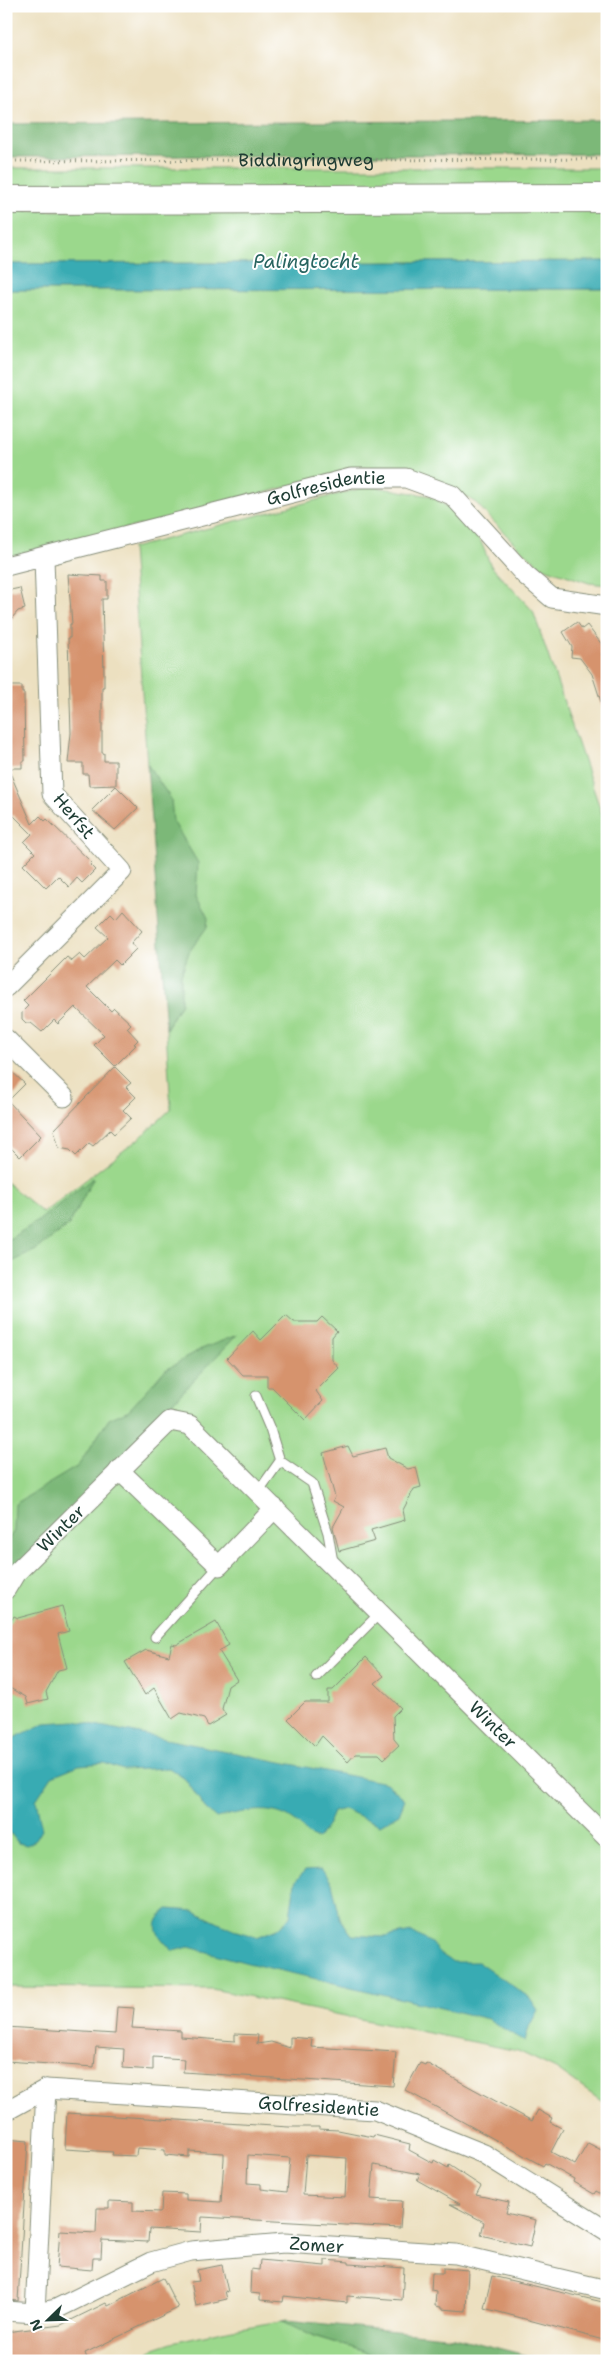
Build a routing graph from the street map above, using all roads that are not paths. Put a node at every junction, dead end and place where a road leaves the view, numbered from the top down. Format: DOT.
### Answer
graph roads {
  1 [pos="607,198"];
  2 [pos="6,200"];
  3 [pos="44,558"];
  4 [pos="6,566"];
  5 [pos="607,606"];
  6 [pos="6,987"];
  7 [pos="6,1039"];
  8 [pos="64,1097"];
  9 [pos="256,1396"];
  10 [pos="280,1461"];
  11 [pos="119,1470"];
  12 [pos="258,1492"];
  13 [pos="275,1508"];
  14 [pos="218,1566"];
  15 [pos="334,1567"];
  16 [pos="6,1588"];
  17 [pos="380,1613"];
  18 [pos="155,1637"];
  19 [pos="316,1677"];
  20 [pos="607,1838"];
  21 [pos="46,2090"];
  22 [pos="6,2111"];
  23 [pos="607,2231"];
  24 [pos="607,2290"];
  25 [pos="6,2311"];
  26 [pos="35,2313"];
  1 -- 2 [label="highway"];
  3 -- 4 [label="street, Golfresidentie"];
  3 -- 5 [label="street, Golfresidentie"];
  3 -- 6 [label="street, Herfst"];
  7 -- 8 [label="street"];
  9 -- 10 [label="lane"];
  10 -- 12 [label="lane"];
  10 -- 15 [label="lane"];
  11 -- 12 [label="street, Winter"];
  11 -- 14 [label="street"];
  11 -- 16 [label="street, Winter"];
  12 -- 13 [label="street, Winter"];
  13 -- 14 [label="street"];
  13 -- 15 [label="street, Winter"];
  14 -- 18 [label="lane"];
  15 -- 17 [label="street, Winter"];
  17 -- 19 [label="lane"];
  17 -- 20 [label="street, Winter"];
  21 -- 22 [label="street"];
  21 -- 23 [label="street, Golfresidentie"];
  21 -- 26 [label="street"];
  24 -- 26 [label="street, Zomer"];
  25 -- 26 [label="street, Zomer"];
}
